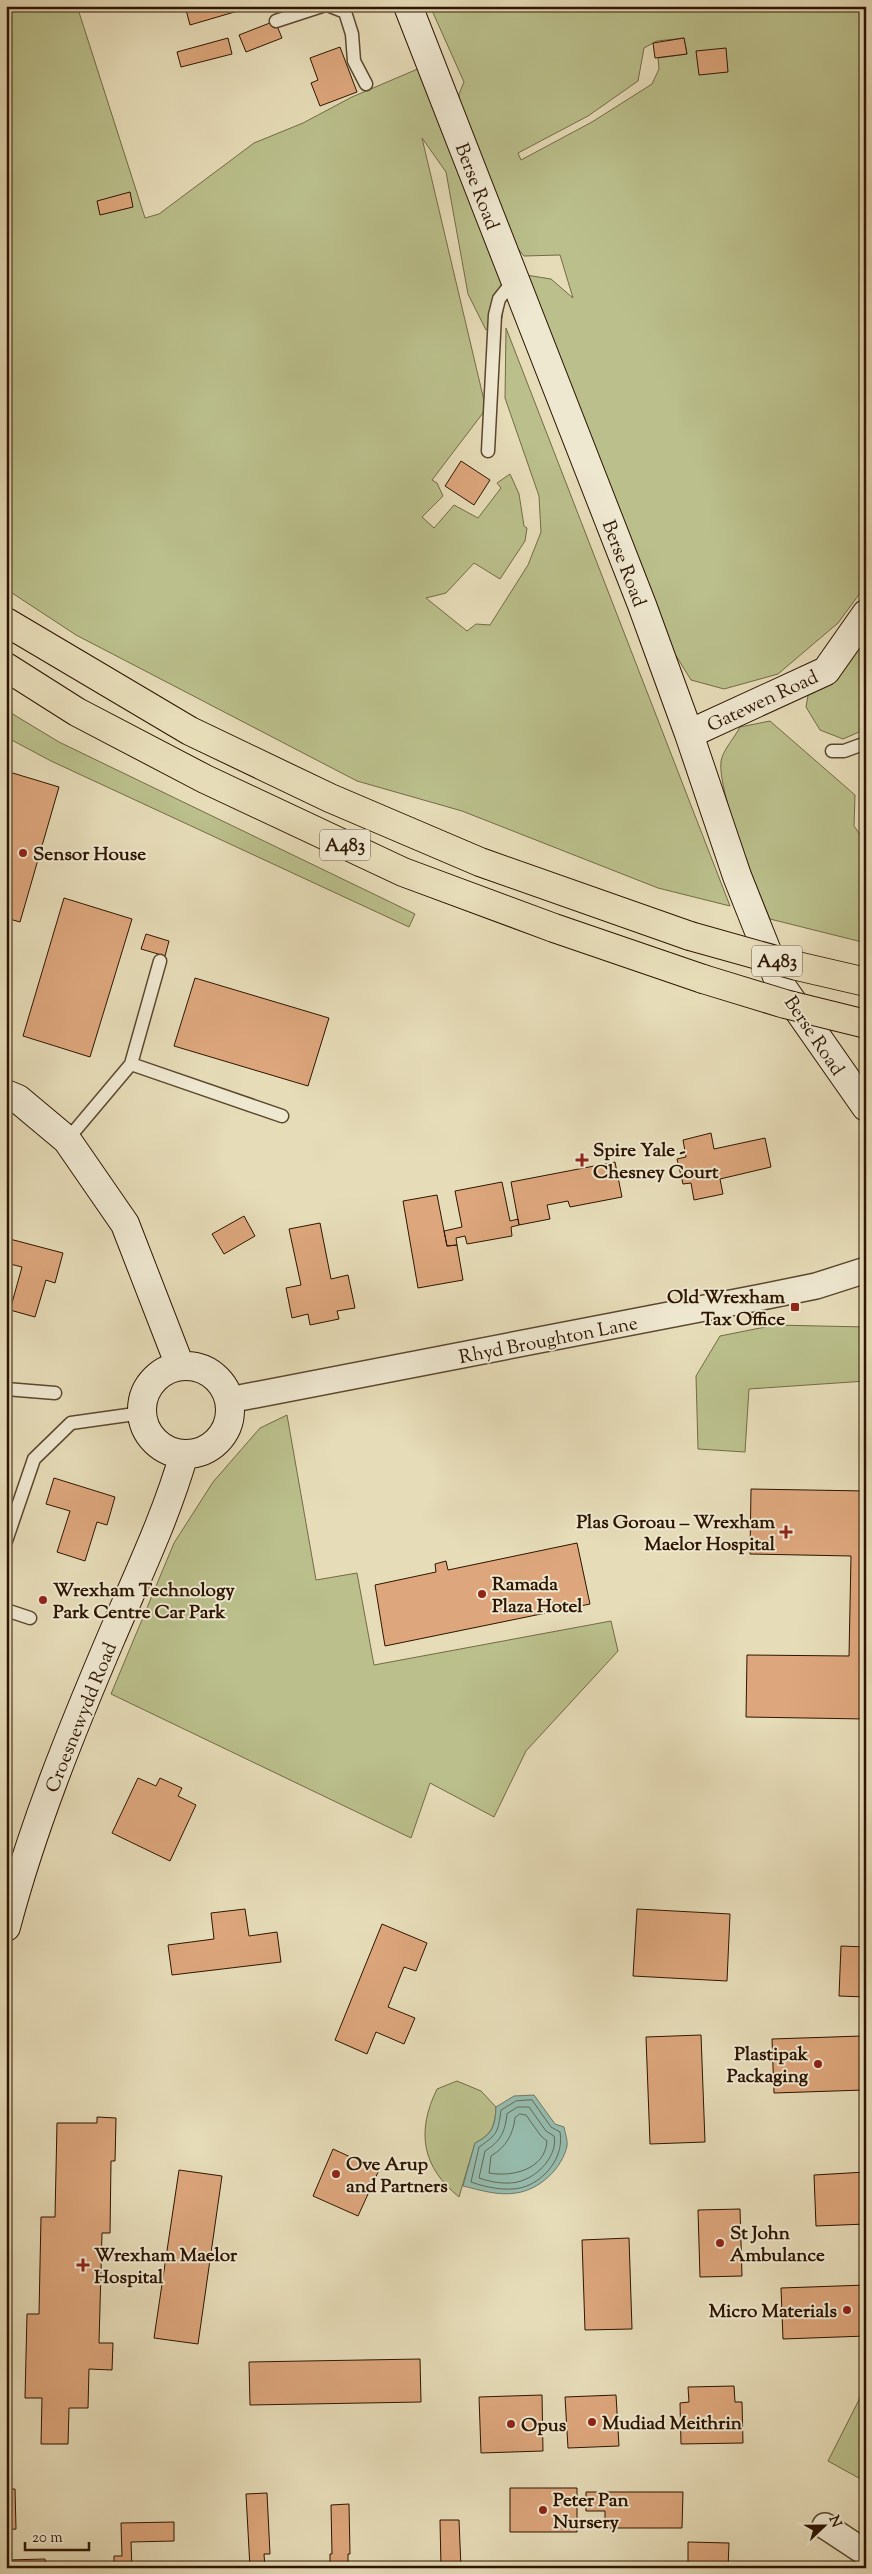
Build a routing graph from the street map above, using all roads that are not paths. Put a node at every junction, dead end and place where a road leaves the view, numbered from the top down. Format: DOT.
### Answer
graph roads {
  1 [pos="322,6"];
  2 [pos="330,6"];
  3 [pos="408,6"];
  4 [pos="276,21"];
  5 [pos="366,84"];
  6 [pos="514,280"];
  7 [pos="488,451"];
  8 [pos="866,614"];
  9 [pos="6,622"];
  10 [pos="6,667"];
  11 [pos="690,734"];
  12 [pos="866,743"];
  13 [pos="832,751"];
  14 [pos="160,961"];
  15 [pos="866,982"];
  16 [pos="866,1024"];
  17 [pos="131,1064"];
  18 [pos="6,1094"];
  19 [pos="866,1107"];
  20 [pos="282,1116"];
  21 [pos="67,1140"];
  22 [pos="866,1270"];
  23 [pos="180,1366"];
  24 [pos="6,1389"];
  25 [pos="55,1393"];
  26 [pos="229,1400"];
  27 [pos="142,1412"];
  28 [pos="184,1454"];
  29 [pos="6,1540"];
  30 [pos="6,1610"];
  31 [pos="30,1618"];
  32 [pos="6,1927"];
  33 [pos="825,2526"];
  34 [pos="866,2553"];
  1 -- 4 [label="lane"];
  2 -- 5 [label="lane"];
  3 -- 6 [label="main road, Berse Road"];
  6 -- 7 [label="lane"];
  6 -- 11 [label="main road, Berse Road"];
  8 -- 11 [label="main road, Gatewen Road"];
  9 -- 15 [label="highway, A483, bridge"];
  10 -- 16 [label="highway, A483, bridge"];
  11 -- 19 [label="main road, Berse Road"];
  12 -- 13 [label="lane"];
  14 -- 17 [label="lane"];
  17 -- 20 [label="lane"];
  17 -- 21 [label="lane"];
  18 -- 21 [label="main road"];
  21 -- 23 [label="main road"];
  22 -- 26 [label="street, Rhyd Broughton Lane"];
  23 -- 26 [label="main road"];
  23 -- 27 [label="main road"];
  24 -- 25 [label="lane"];
  26 -- 28 [label="main road"];
  27 -- 28 [label="main road"];
  27 -- 29 [label="lane"];
  28 -- 32 [label="main road, Croesnewydd Road"];
  30 -- 31 [label="lane"];
  33 -- 34 [label="street"];
}
